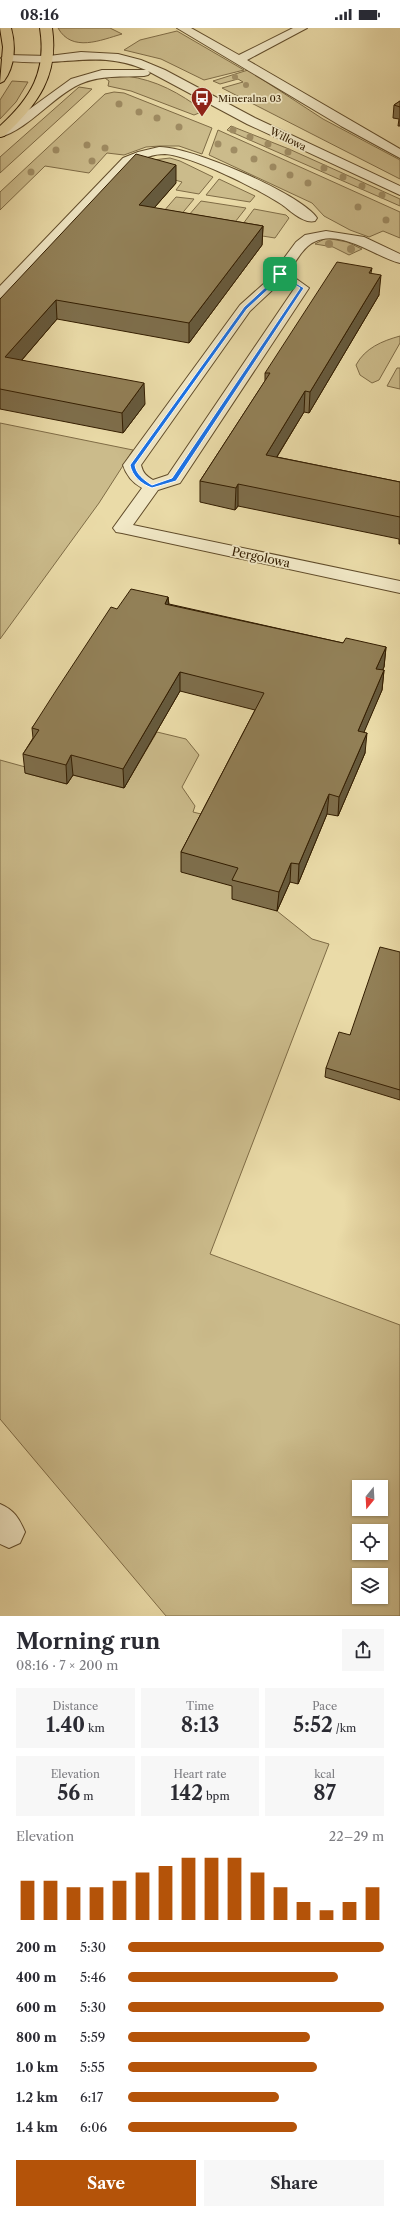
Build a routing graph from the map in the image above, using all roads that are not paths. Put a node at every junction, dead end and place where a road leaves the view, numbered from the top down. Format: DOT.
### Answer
graph roads {
  1 [pos="5,28"];
  2 [pos="46,28"];
  3 [pos="183,28"];
  4 [pos="301,28"];
  5 [pos="7,58"];
  6 [pos="49,59"];
  7 [pos="239,59"];
  8 [pos="154,74"];
  9 [pos="0,79"];
  10 [pos="178,82"];
  11 [pos="0,133"];
  12 [pos="400,154"];
  13 [pos="400,190"];
  14 [pos="326,235"];
  15 [pos="400,259"];
  16 [pos="280,274"];
  17 [pos="0,294"];
  18 [pos="152,486"];
  19 [pos="400,587"];
  1 -- 5 [label="main road"];
  2 -- 6 [label="main road"];
  3 -- 7 [label="street"];
  4 -- 7 [label="street"];
  5 -- 6 [label="street, Willowa"];
  5 -- 9 [label="main road"];
  6 -- 8 [label="street, Willowa"];
  6 -- 10 [label="street, Willowa"];
  6 -- 11 [label="main road"];
  7 -- 12 [label="street"];
  8 -- 10 [label="street, Willowa"];
  8 -- 11 [label="street"];
  10 -- 13 [label="street, Willowa"];
  14 -- 15 [label="street"];
  14 -- 16 [label="street"];
  14 -- 17 [label="street"];
  16 -- 18 [label="street"];
  16 -- 18 [label="street"];
  18 -- 19 [label="street, Pergolowa"];
}
